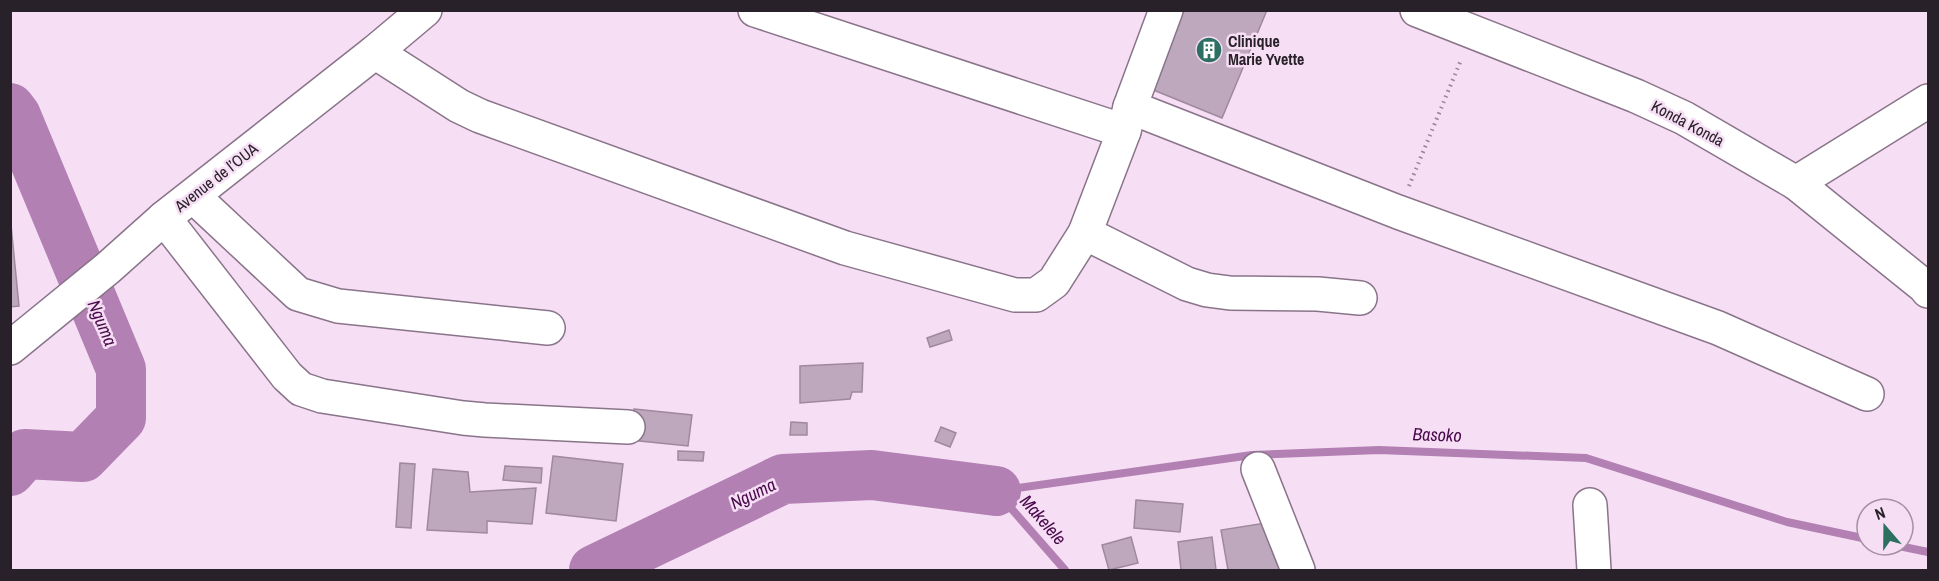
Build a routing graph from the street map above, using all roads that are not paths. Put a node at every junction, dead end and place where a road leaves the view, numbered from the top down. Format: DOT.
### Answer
graph roads {
  1 [pos="755,10"];
  2 [pos="1166,10"];
  3 [pos="1417,10"];
  4 [pos="415,13"];
  5 [pos="1477,21"];
  6 [pos="375,52"];
  7 [pos="1929,101"];
  8 [pos="1127,119"];
  9 [pos="1796,183"];
  10 [pos="193,196"];
  11 [pos="164,218"];
  12 [pos="1084,233"];
  13 [pos="1929,291"];
  14 [pos="1360,298"];
  15 [pos="548,328"];
  16 [pos="10,348"];
  17 [pos="1867,394"];
  18 [pos="628,426"];
  19 [pos="1258,469"];
  20 [pos="1590,505"];
  21 [pos="1298,570"];
  22 [pos="1594,570"];
  1 -- 8 [label="street"];
  2 -- 8 [label="street"];
  3 -- 5 [label="street, Konda Konda"];
  4 -- 6 [label="street, Avenue de l’OUA"];
  5 -- 9 [label="street, Konda Konda"];
  6 -- 10 [label="street, Avenue de l’OUA"];
  6 -- 12 [label="street"];
  7 -- 9 [label="street"];
  8 -- 12 [label="street"];
  8 -- 17 [label="street"];
  9 -- 13 [label="street, Konda Konda"];
  10 -- 11 [label="street, Avenue de l’OUA"];
  10 -- 15 [label="street"];
  11 -- 16 [label="street, Avenue de l’OUA"];
  11 -- 18 [label="street"];
  12 -- 14 [label="street"];
  19 -- 21 [label="street"];
  20 -- 22 [label="street"];
}
